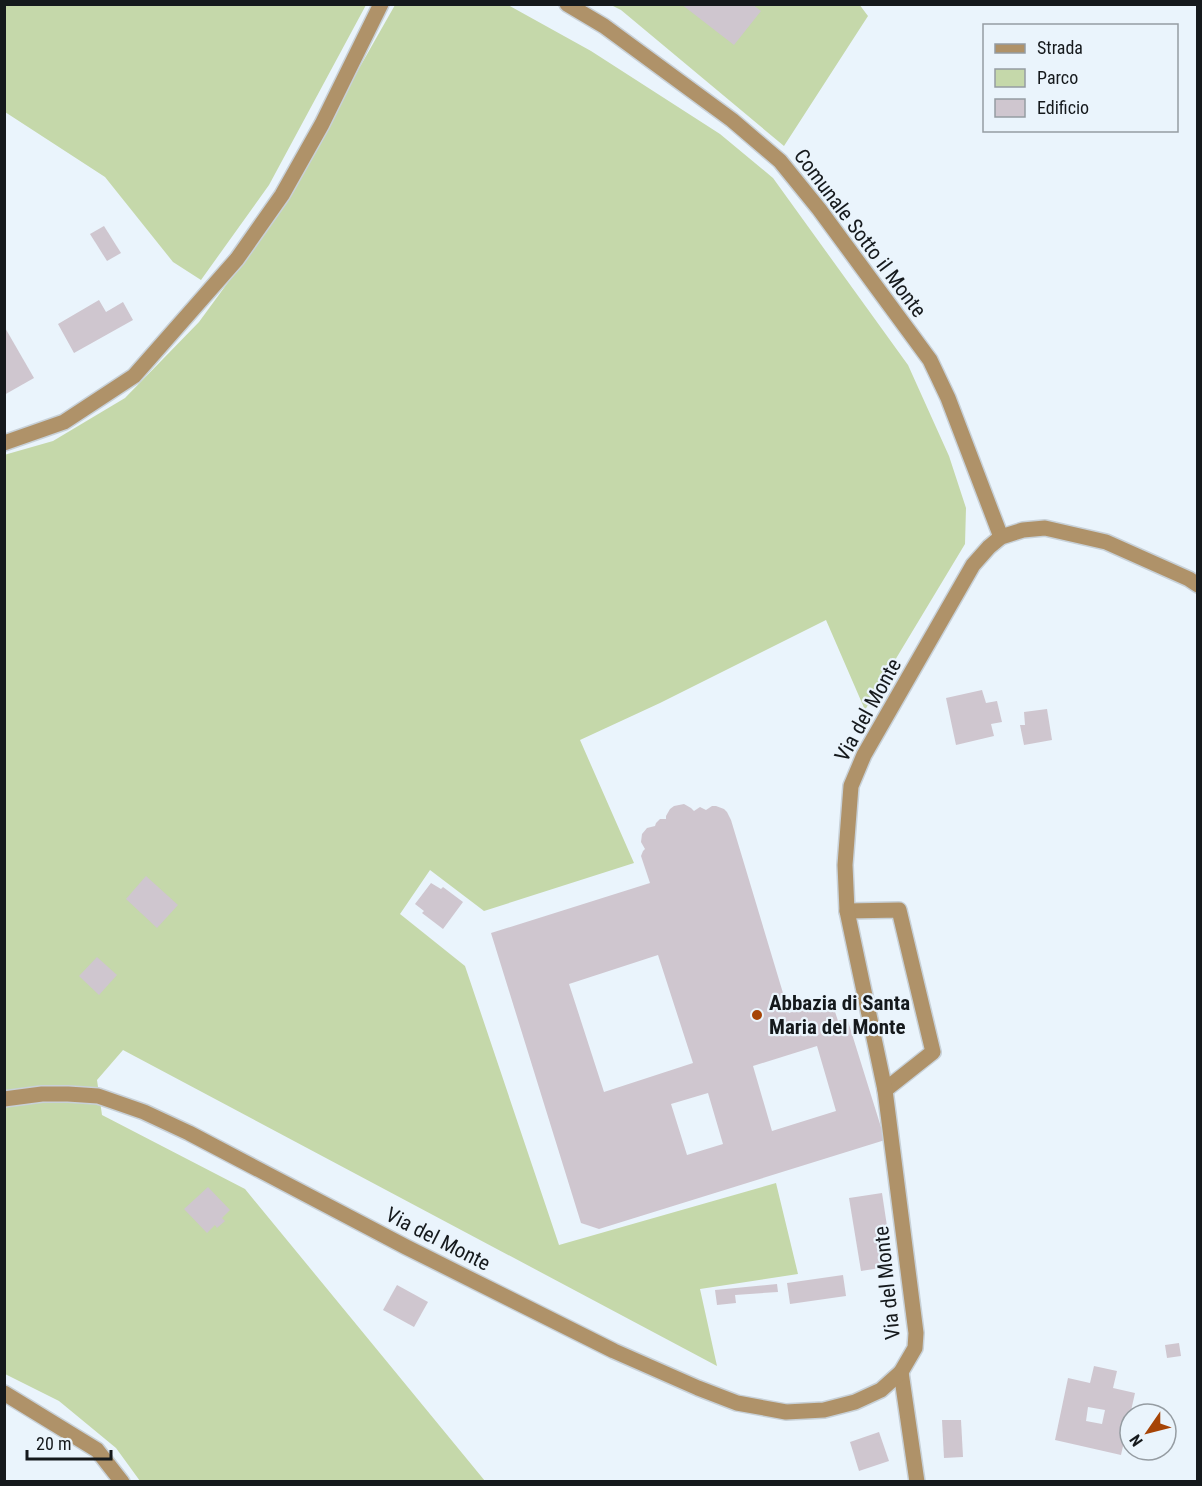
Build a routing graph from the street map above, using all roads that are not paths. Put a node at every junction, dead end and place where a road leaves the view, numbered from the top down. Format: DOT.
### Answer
graph roads {
  1 [pos="381,4"];
  2 [pos="567,4"];
  3 [pos="4,443"];
  4 [pos="1002,537"];
  5 [pos="1197,585"];
  6 [pos="847,911"];
  7 [pos="885,1090"];
  8 [pos="4,1099"];
  9 [pos="900,1372"];
  10 [pos="4,1393"];
  11 [pos="122,1482"];
  12 [pos="917,1482"];
  1 -- 3 [label="street"];
  2 -- 4 [label="street, Comunale Sotto il Monte"];
  4 -- 5 [label="street, Via del Monte"];
  4 -- 6 [label="street, Via del Monte"];
  6 -- 7 [label="street, Via del Monte"];
  6 -- 7 [label="street"];
  7 -- 9 [label="street, Via del Monte"];
  8 -- 9 [label="street, Via del Monte"];
  9 -- 12 [label="street"];
  10 -- 11 [label="street"];
}
